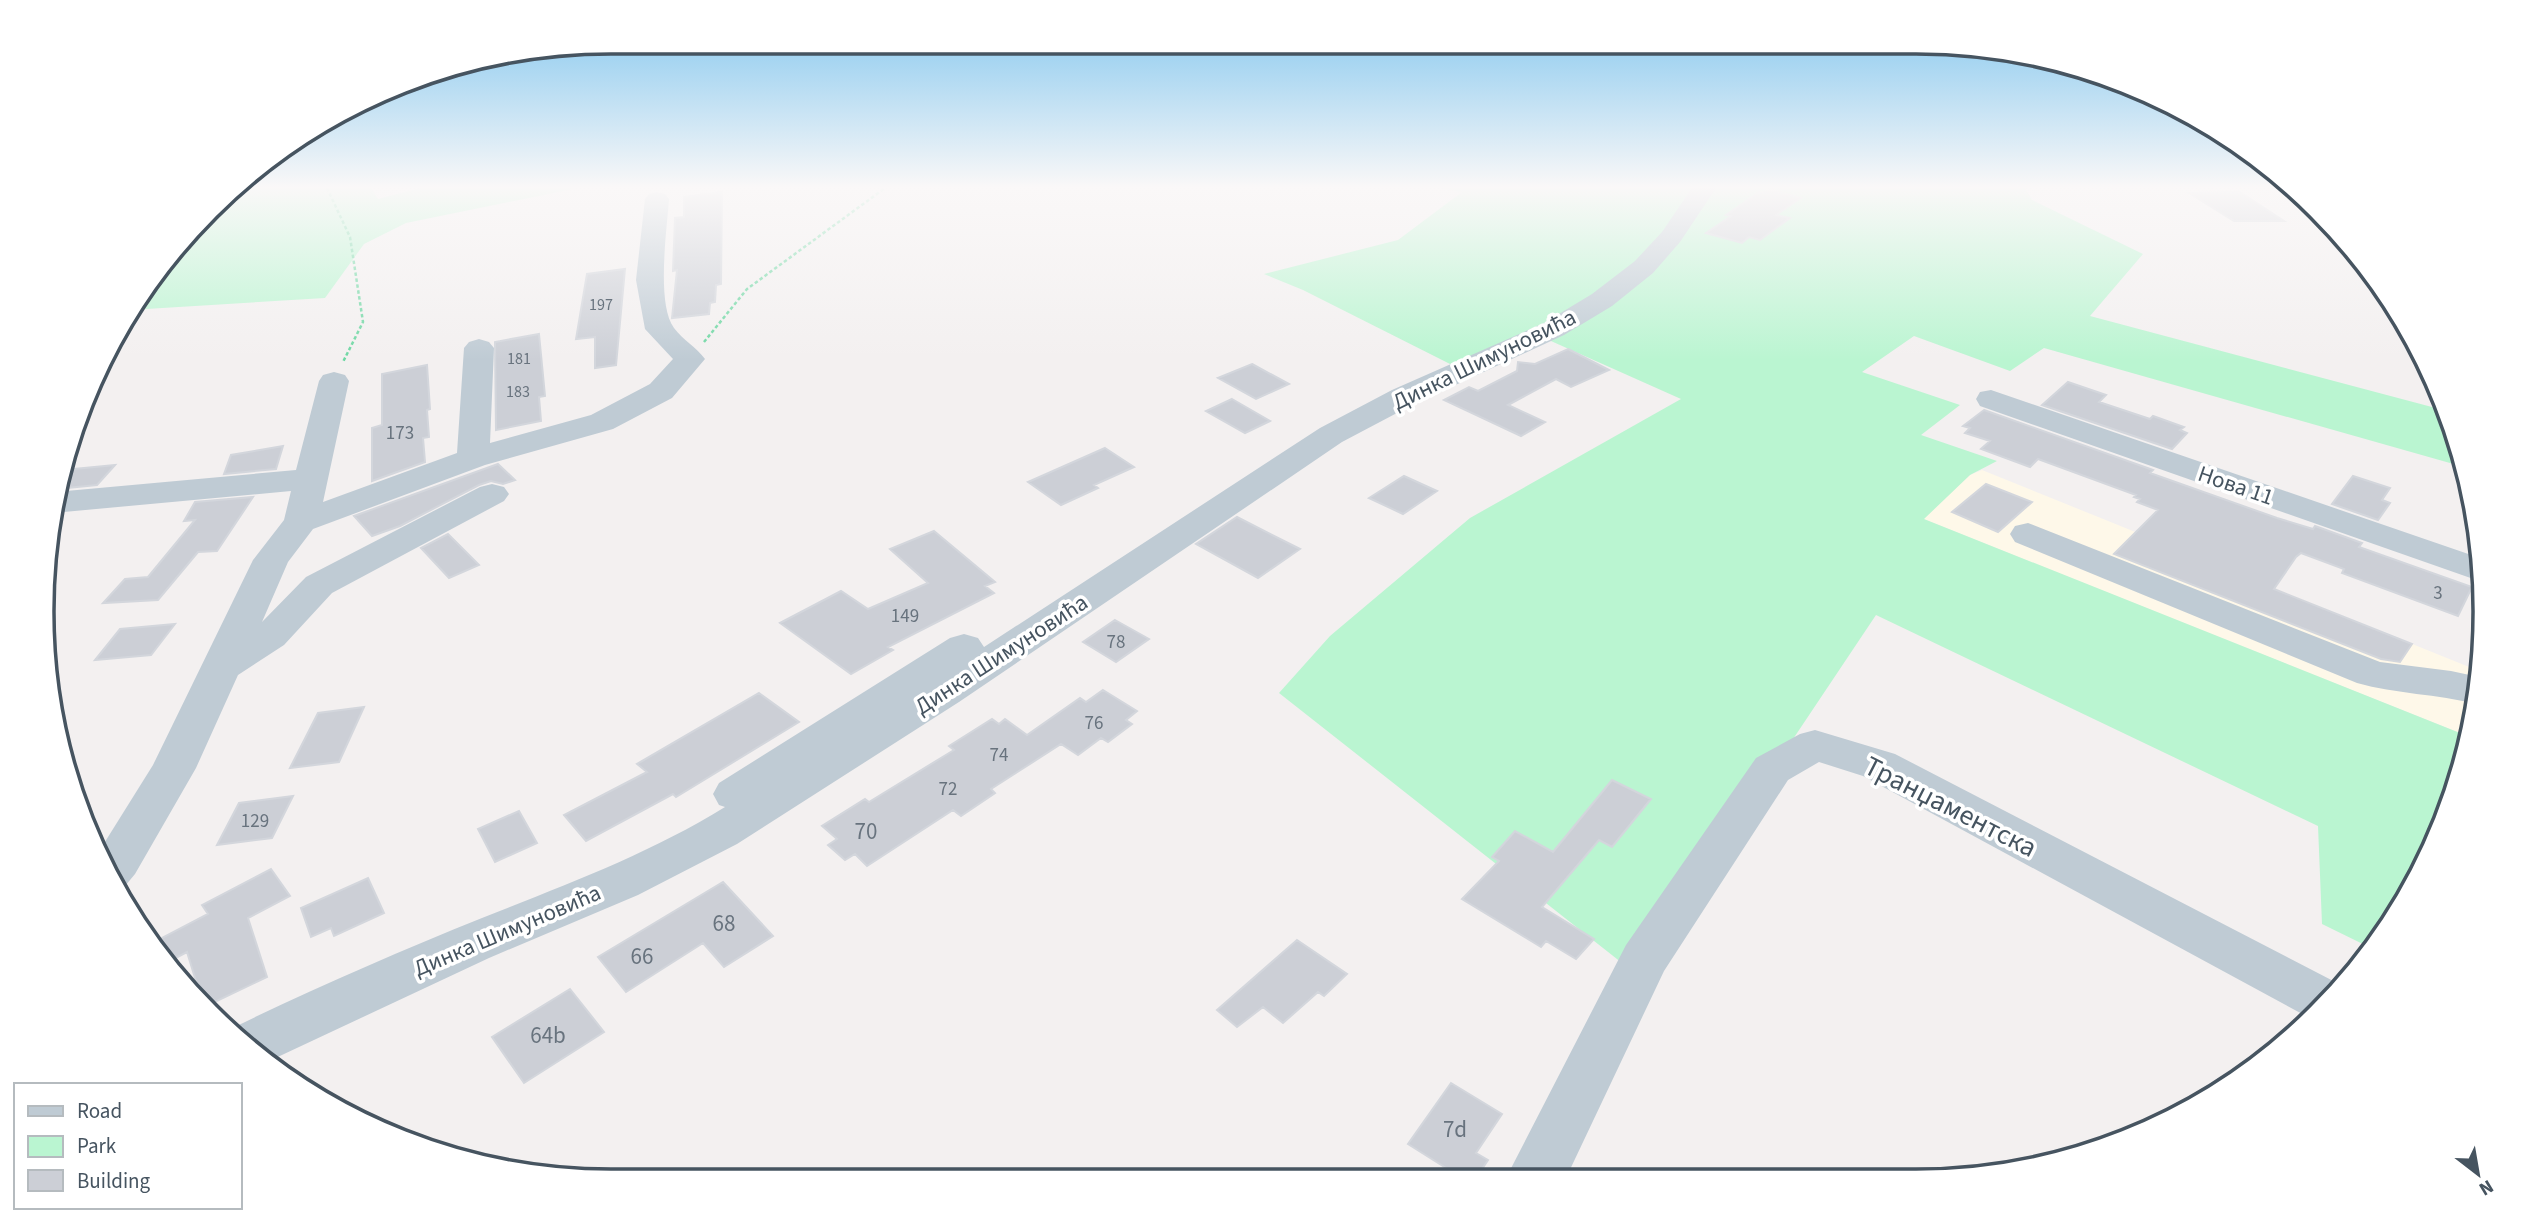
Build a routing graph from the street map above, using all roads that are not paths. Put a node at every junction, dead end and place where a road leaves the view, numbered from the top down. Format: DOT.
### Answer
graph roads {
  1 [pos="652,245"];
  2 [pos="1664,245"];
  3 [pos="479,348"];
  4 [pos="334,381"];
  5 [pos="1991,399"];
  6 [pos="473,458"];
  7 [pos="310,479"];
  8 [pos="492,494"];
  9 [pos="65,502"];
  10 [pos="301,522"];
  11 [pos="2028,534"];
  12 [pos="2471,568"];
  13 [pos="1014,616"];
  14 [pos="221,667"];
  15 [pos="2467,688"];
  16 [pos="116,865"];
  17 [pos="621,882"];
  18 [pos="2317,998"];
  19 [pos="257,1041"];
  20 [pos="1540,1169"];
  1 -- 6 [label="street"];
  2 -- 17 [label="street, Динка Шимуновића"];
  3 -- 6 [label="street"];
  4 -- 7 [label="street"];
  5 -- 12 [label="street, Нова 11"];
  6 -- 10 [label="street"];
  7 -- 9 [label="street"];
  7 -- 10 [label="street"];
  8 -- 14 [label="street"];
  10 -- 14 [label="street"];
  11 -- 15 [label="street"];
  13 -- 17 [label="street"];
  14 -- 16 [label="street"];
  17 -- 19 [label="street, Динка Шимуновића"];
  18 -- 20 [label="street, Транџаментска"];
}
